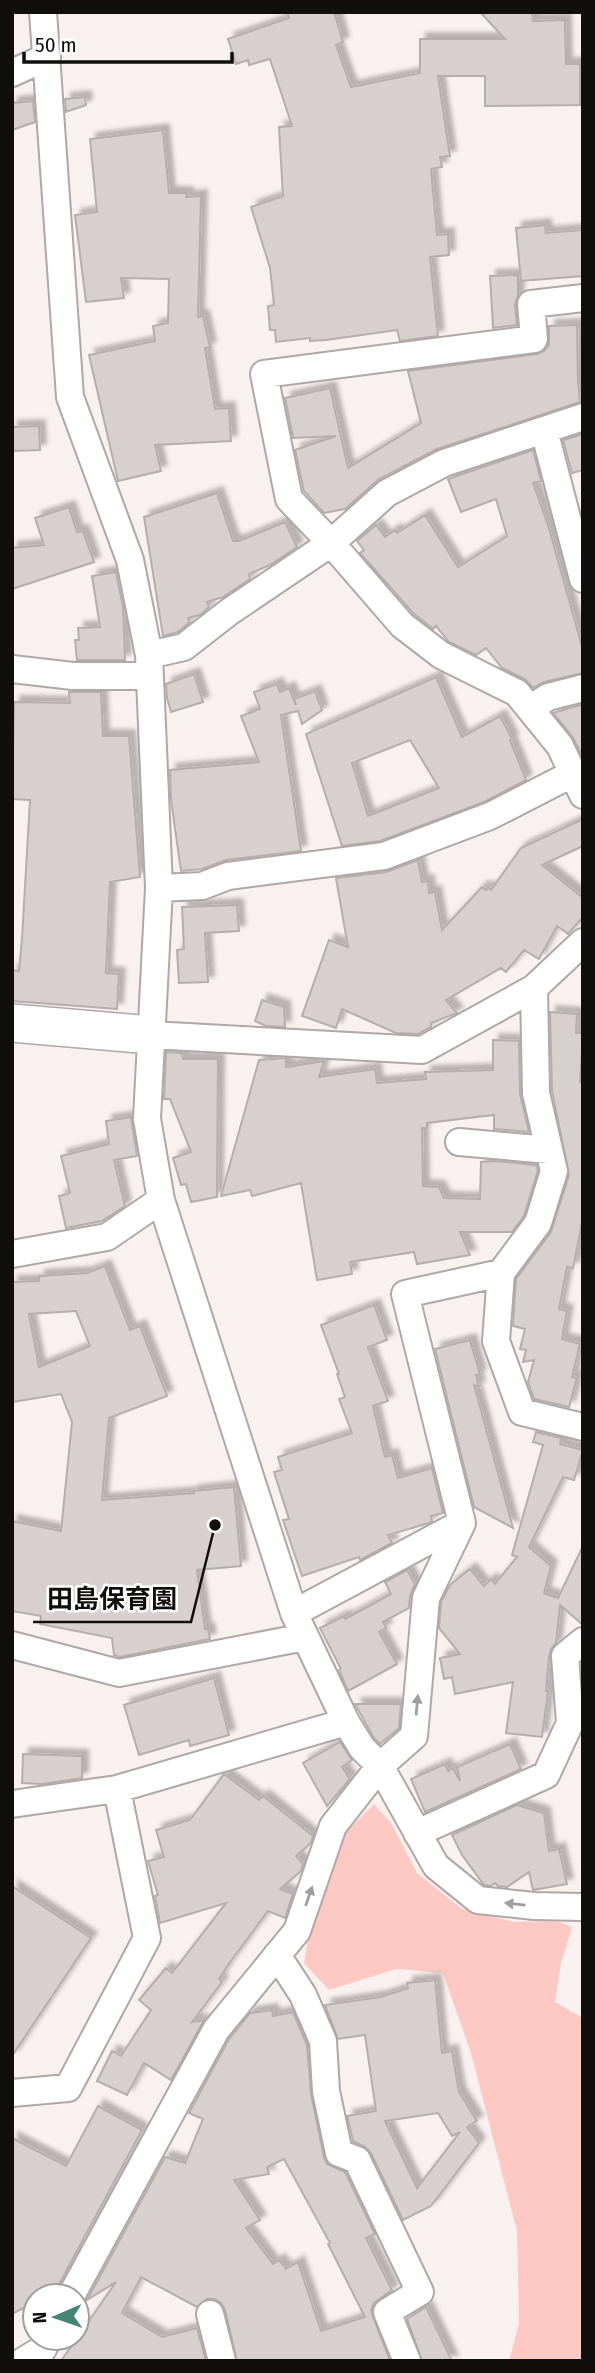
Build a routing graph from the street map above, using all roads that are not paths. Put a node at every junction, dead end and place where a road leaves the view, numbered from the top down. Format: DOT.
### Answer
graph roads {
  1 [pos="43,12"];
  2 [pos="47,57"];
  3 [pos="12,73"];
  4 [pos="583,298"];
  5 [pos="583,417"];
  6 [pos="544,430"];
  7 [pos="331,542"];
  8 [pos="583,579"];
  9 [pos="149,666"];
  10 [pos="12,669"];
  11 [pos="583,688"];
  12 [pos="530,709"];
  13 [pos="578,784"];
  14 [pos="159,888"];
  15 [pos="583,942"];
  16 [pos="534,988"];
  17 [pos="12,1023"];
  18 [pos="151,1035"];
  19 [pos="459,1142"];
  20 [pos="549,1150"];
  21 [pos="161,1200"];
  22 [pos="12,1254"];
  23 [pos="500,1273"];
  24 [pos="583,1427"];
  25 [pos="462,1523"];
  26 [pos="293,1613"];
  27 [pos="306,1637"];
  28 [pos="583,1641"];
  29 [pos="12,1645"];
  30 [pos="346,1722"];
  31 [pos="371,1757"];
  32 [pos="117,1789"];
  33 [pos="12,1804"];
  34 [pos="417,1833"];
  35 [pos="583,1907"];
  36 [pos="277,1955"];
  37 [pos="12,2093"];
  38 [pos="79,2282"];
  39 [pos="210,2314"];
  40 [pos="222,2361"];
  41 [pos="407,2361"];
  1 -- 2 [label="street"];
  2 -- 3 [label="street"];
  2 -- 9 [label="street"];
  4 -- 7 [label="street"];
  5 -- 6 [label="street"];
  6 -- 7 [label="street"];
  6 -- 8 [label="street"];
  7 -- 9 [label="street"];
  7 -- 12 [label="street"];
  9 -- 10 [label="street"];
  9 -- 14 [label="street"];
  11 -- 12 [label="street"];
  12 -- 13 [label="street"];
  13 -- 14 [label="street"];
  14 -- 18 [label="street"];
  15 -- 16 [label="street"];
  16 -- 18 [label="street"];
  16 -- 20 [label="street"];
  17 -- 18 [label="street"];
  18 -- 21 [label="street"];
  19 -- 20 [label="street"];
  20 -- 23 [label="street"];
  21 -- 22 [label="street"];
  21 -- 26 [label="street"];
  23 -- 24 [label="street"];
  23 -- 25 [label="street"];
  25 -- 26 [label="street"];
  31 -- 25 [label="street, one-way"];
  26 -- 27 [label="street"];
  27 -- 29 [label="street"];
  27 -- 30 [label="street"];
  28 -- 34 [label="street"];
  30 -- 31 [label="street"];
  30 -- 32 [label="street"];
  31 -- 34 [label="street"];
  36 -- 31 [label="street, one-way"];
  32 -- 33 [label="street"];
  32 -- 37 [label="street"];
  35 -- 34 [label="street, one-way"];
  36 -- 38 [label="street"];
  36 -- 41 [label="street"];
  39 -- 40 [label="street"];
}
